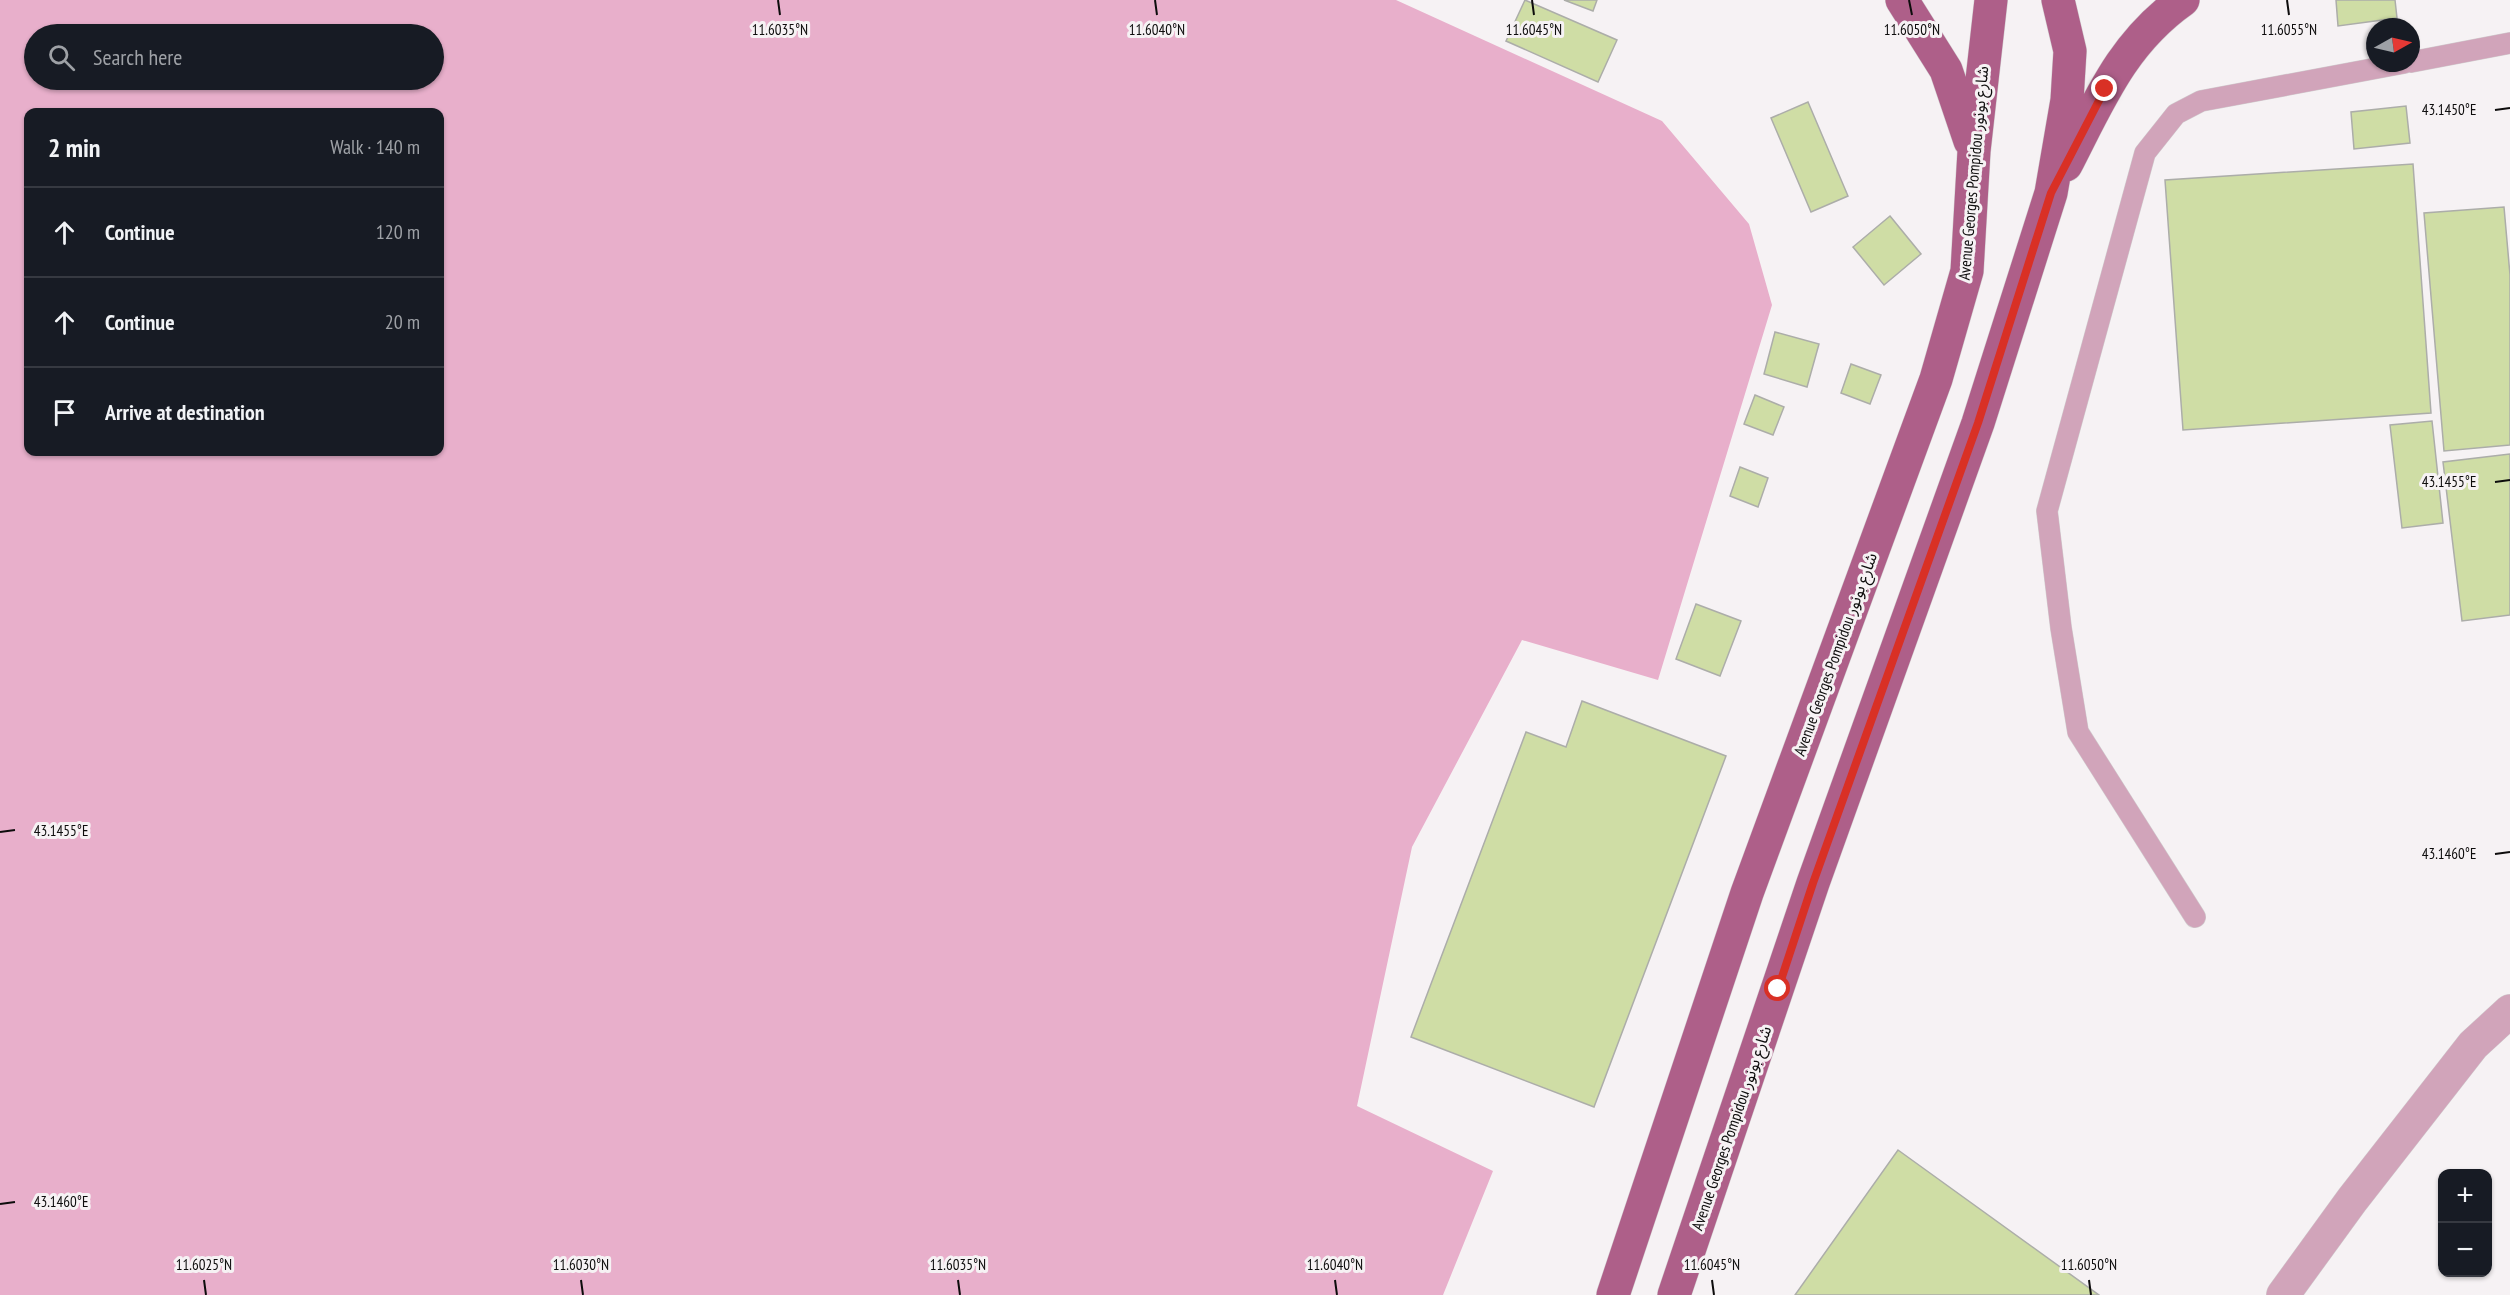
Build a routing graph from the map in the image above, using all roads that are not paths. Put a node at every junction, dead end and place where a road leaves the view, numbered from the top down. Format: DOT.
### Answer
graph roads {
  1 [pos="1902,0"];
  2 [pos="1991,0"];
  3 [pos="2058,0"];
  4 [pos="2183,0"];
  5 [pos="2510,43"];
  6 [pos="2420,60"];
  7 [pos="2366,70"];
  8 [pos="1974,151"];
  9 [pos="2051,193"];
  10 [pos="2195,917"];
  11 [pos="2510,1011"];
  12 [pos="1613,1295"];
  13 [pos="1674,1295"];
  14 [pos="2283,1295"];
  1 -- 8 [label="main road"];
  2 -- 8 [label="main road, Avenue Georges Pompidou شارع بونور"];
  3 -- 9 [label="main road, Avenue Georges Pompidou شارع بونور"];
  4 -- 9 [label="main road"];
  5 -- 6 [label="lane"];
  7 -- 10 [label="lane"];
  8 -- 12 [label="main road, Avenue Georges Pompidou شارع بونور"];
  9 -- 13 [label="main road, Avenue Georges Pompidou شارع بونور"];
  11 -- 14 [label="street"];
}
